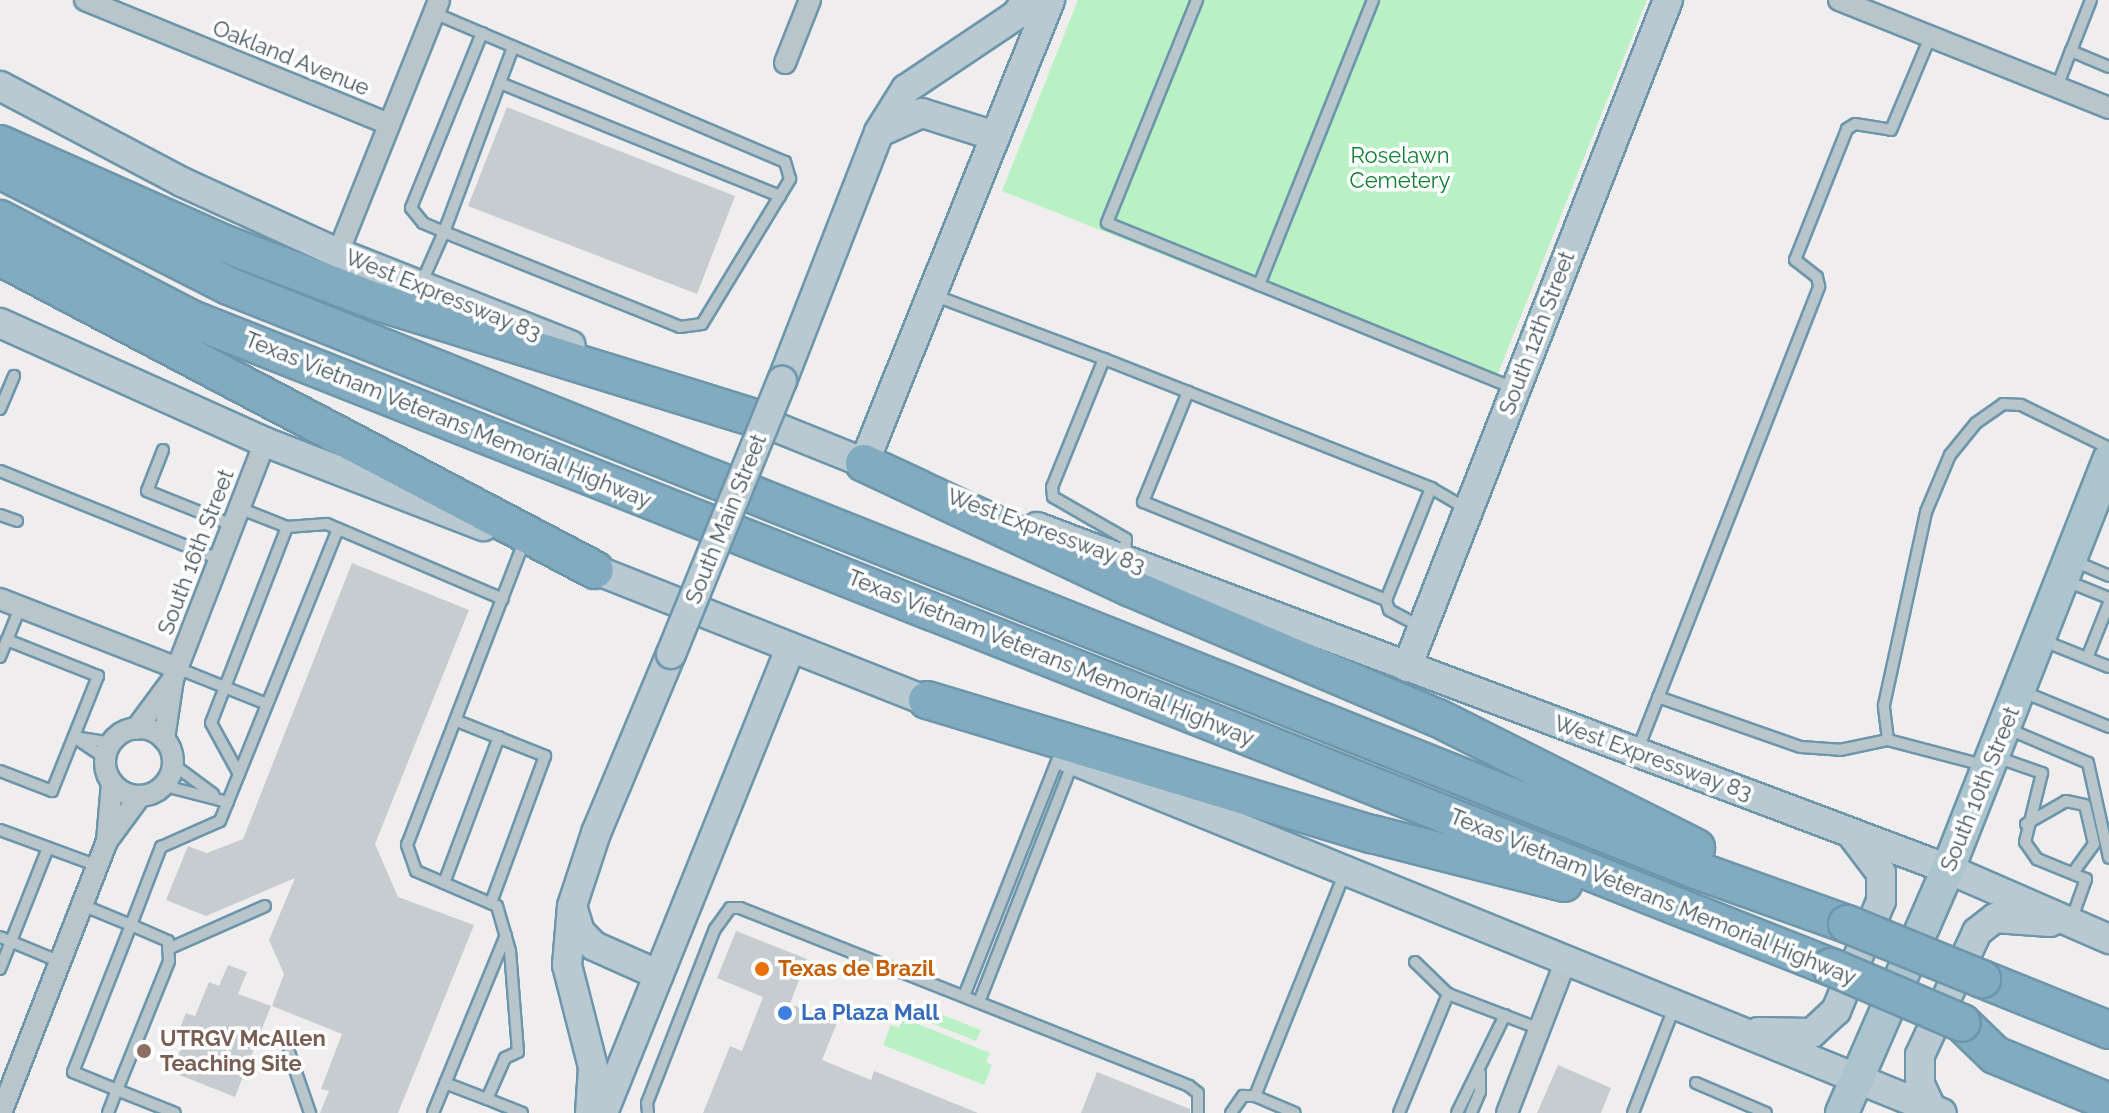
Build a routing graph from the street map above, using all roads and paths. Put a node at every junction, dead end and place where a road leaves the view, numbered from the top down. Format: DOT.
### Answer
graph roads {
  1 [pos="85,0"];
  2 [pos="810,0"];
  3 [pos="1027,0"];
  4 [pos="1050,0"];
  5 [pos="1197,0"];
  6 [pos="1373,0"];
  7 [pos="1668,0"];
  8 [pos="2091,0"];
  9 [pos="1850,2"];
  10 [pos="437,6"];
  11 [pos="482,33"];
  12 [pos="1930,37"];
  13 [pos="513,47"];
  14 [pos="2071,51"];
  15 [pos="785,63"];
  16 [pos="2109,67"];
  17 [pos="500,83"];
  18 [pos="0,86"];
  19 [pos="2057,87"];
  20 [pos="2109,108"];
  21 [pos="389,124"];
  22 [pos="879,132"];
  23 [pos="995,136"];
  24 [pos="0,144"];
  25 [pos="0,170"];
  26 [pos="780,196"];
  27 [pos="0,219"];
  28 [pos="444,232"];
  29 [pos="338,253"];
  30 [pos="0,257"];
  31 [pos="1259,285"];
  32 [pos="420,286"];
  33 [pos="931,294"];
  34 [pos="1,328"];
  35 [pos="1104,359"];
  36 [pos="14,376"];
  37 [pos="1516,390"];
  38 [pos="1188,392"];
  39 [pos="0,409"];
  40 [pos="749,416"];
  41 [pos="265,442"];
  42 [pos="2109,448"];
  43 [pos="163,450"];
  44 [pos="2109,460"];
  45 [pos="864,463"];
  46 [pos="0,471"];
  47 [pos="1431,488"];
  48 [pos="1469,509"];
  49 [pos="0,515"];
  50 [pos="236,517"];
  51 [pos="17,521"];
  52 [pos="287,527"];
  53 [pos="338,529"];
  54 [pos="524,542"];
  55 [pos="219,559"];
  56 [pos="1124,560"];
  57 [pos="595,570"];
  58 [pos="2066,570"];
  59 [pos="2109,576"];
  60 [pos="0,599"];
  61 [pos="503,599"];
  62 [pos="1386,600"];
  63 [pos="2109,600"];
  64 [pos="20,607"];
  65 [pos="1423,627"];
  66 [pos="2039,639"];
  67 [pos="7,640"];
  68 [pos="790,649"];
  69 [pos="0,657"];
  70 [pos="2087,658"];
  71 [pos="1407,667"];
  72 [pos="2109,667"];
  73 [pos="175,674"];
  74 [pos="225,687"];
  75 [pos="2019,690"];
  76 [pos="1658,697"];
  77 [pos="927,700"];
  78 [pos="267,704"];
  79 [pos="457,721"];
  80 [pos="2109,727"];
  81 [pos="136,729"];
  82 [pos="499,737"];
  83 [pos="76,738"];
  84 [pos="164,739"];
  85 [pos="1888,740"];
  86 [pos="1996,750"];
  87 [pos="108,751"];
  88 [pos="1637,751"];
  89 [pos="1067,757"];
  90 [pos="174,765"];
  91 [pos="0,771"];
  92 [pos="239,774"];
  93 [pos="112,783"];
  94 [pos="165,786"];
  95 [pos="140,796"];
  96 [pos="214,796"];
  97 [pos="228,802"];
  98 [pos="2104,810"];
  99 [pos="2026,824"];
  100 [pos="0,830"];
  101 [pos="1848,831"];
  102 [pos="107,841"];
  103 [pos="48,848"];
  104 [pos="2109,858"];
  105 [pos="98,866"];
  106 [pos="1948,869"];
  107 [pos="1346,870"];
  108 [pos="2073,873"];
  109 [pos="444,883"];
  110 [pos="491,903"];
  111 [pos="82,905"];
  112 [pos="265,906"];
  113 [pos="572,906"];
  114 [pos="1707,920"];
  115 [pos="2071,923"];
  116 [pos="1847,924"];
  117 [pos="131,925"];
  118 [pos="2108,934"];
  119 [pos="506,935"];
  120 [pos="5,940"];
  121 [pos="168,949"];
  122 [pos="1566,960"];
  123 [pos="60,962"];
  124 [pos="1415,962"];
  125 [pos="0,969"];
  126 [pos="659,975"];
  127 [pos="1448,994"];
  128 [pos="964,996"];
  129 [pos="979,1002"];
  130 [pos="1675,1006"];
  131 [pos="1505,1015"];
  132 [pos="1962,1023"];
  133 [pos="1718,1025"];
  134 [pos="1540,1029"];
  135 [pos="2109,1030"];
  136 [pos="289,1052"];
  137 [pos="1480,1073"];
  138 [pos="1855,1079"];
  139 [pos="445,1083"];
  140 [pos="1696,1083"];
  141 [pos="2109,1083"];
  142 [pos="117,1090"];
  143 [pos="1255,1096"];
  144 [pos="487,1099"];
  145 [pos="2109,1102"];
  146 [pos="6,1110"];
  147 [pos="1936,1111"];
  148 [pos="108,1113"];
  149 [pos="175,1113"];
  150 [pos="310,1113"];
  151 [pos="433,1113"];
  152 [pos="522,1113"];
  153 [pos="590,1113"];
  154 [pos="603,1113"];
  155 [pos="648,1113"];
  156 [pos="1198,1113"];
  157 [pos="1231,1113"];
  158 [pos="1295,1113"];
  159 [pos="1399,1113"];
  160 [pos="1457,1113"];
  161 [pos="1471,1113"];
  162 [pos="1507,1113"];
  163 [pos="1633,1113"];
  164 [pos="1766,1113"];
  165 [pos="1842,1113"];
  1 -- 21 [label="street, Oakland Avenue"];
  2 -- 15 [label="street"];
  3 -- 22 [label="main road, South Main Street"];
  4 -- 23 [label="main road"];
  5 -- 31 [label="lane"];
  6 -- 31 [label="lane"];
  7 -- 37 [label="main road, South 12th Street"];
  8 -- 14 [label="lane"];
  9 -- 12 [label="street"];
  10 -- 11 [label="lane"];
  10 -- 21 [label="street"];
  11 -- 13 [label="lane"];
  11 -- 28 [label="lane"];
  12 -- 19 [label="street"];
  12 -- 76 [label="lane"];
  13 -- 17 [label="lane"];
  13 -- 26 [label="lane"];
  14 -- 16 [label="lane"];
  14 -- 19 [label="lane"];
  17 -- 26 [label="lane"];
  17 -- 28 [label="lane"];
  18 -- 29 [label="main road, West Expressway 83"];
  19 -- 20 [label="street"];
  21 -- 29 [label="street"];
  22 -- 23 [label="main road"];
  22 -- 113 [label="main road, South Main Street, bridge"];
  23 -- 33 [label="main road"];
  24 -- 40 [label="highway"];
  25 -- 116 [label="highway, Texas Vietnam Veterans Memorial Highway"];
  26 -- 28 [label="lane"];
  27 -- 114 [label="highway, Texas Vietnam Veterans Memorial Highway"];
  28 -- 32 [label="lane"];
  29 -- 32 [label="main road, West Expressway 83"];
  30 -- 57 [label="highway"];
  31 -- 37 [label="lane"];
  32 -- 40 [label="main road, West Expressway 83"];
  33 -- 35 [label="lane"];
  33 -- 45 [label="main road"];
  34 -- 41 [label="main road"];
  35 -- 38 [label="lane"];
  35 -- 56 [label="lane"];
  36 -- 39 [label="lane"];
  37 -- 48 [label="main road, South 12th Street"];
  38 -- 47 [label="lane"];
  38 -- 62 [label="lane"];
  40 -- 45 [label="main road, West Expressway 83"];
  41 -- 50 [label="street, South 16th Street"];
  41 -- 54 [label="main road"];
  42 -- 85 [label="lane"];
  43 -- 50 [label="lane"];
  44 -- 58 [label="main road, South 10th Street"];
  45 -- 56 [label="main road, West Expressway 83"];
  45 -- 116 [label="highway"];
  46 -- 55 [label="lane"];
  47 -- 48 [label="lane"];
  47 -- 62 [label="lane"];
  48 -- 65 [label="main road, South 12th Street"];
  49 -- 51 [label="lane"];
  50 -- 52 [label="lane"];
  50 -- 55 [label="street, South 16th Street"];
  52 -- 53 [label="lane"];
  52 -- 74 [label="lane"];
  53 -- 61 [label="lane"];
  53 -- 78 [label="lane"];
  54 -- 57 [label="main road"];
  54 -- 61 [label="lane"];
  55 -- 73 [label="street, South 16th Street"];
  56 -- 71 [label="main road, West Expressway 83"];
  57 -- 68 [label="main road"];
  58 -- 59 [label="lane"];
  58 -- 63 [label="lane"];
  58 -- 66 [label="main road, South 10th Street"];
  60 -- 64 [label="street"];
  61 -- 79 [label="lane"];
  62 -- 65 [label="lane"];
  63 -- 70 [label="lane"];
  64 -- 67 [label="lane"];
  64 -- 73 [label="street"];
  65 -- 71 [label="main road, South 12th Street"];
  66 -- 70 [label="lane"];
  66 -- 75 [label="main road, South 10th Street"];
  67 -- 69 [label="lane"];
  67 -- 83 [label="lane"];
  68 -- 77 [label="main road"];
  68 -- 126 [label="main road"];
  70 -- 72 [label="lane"];
  71 -- 88 [label="main road, West Expressway 83"];
  73 -- 74 [label="lane"];
  73 -- 81 [label="street"];
  73 -- 84 [label="street"];
  74 -- 78 [label="lane"];
  74 -- 92 [label="lane"];
  75 -- 80 [label="lane"];
  75 -- 86 [label="main road, South 10th Street"];
  76 -- 85 [label="lane"];
  76 -- 88 [label="lane"];
  77 -- 89 [label="main road"];
  77 -- 114 [label="highway"];
  78 -- 92 [label="lane"];
  79 -- 82 [label="lane"];
  79 -- 109 [label="lane"];
  81 -- 84 [label="street"];
  81 -- 87 [label="street"];
  82 -- 109 [label="lane"];
  82 -- 110 [label="lane"];
  83 -- 87 [label="lane"];
  83 -- 87 [label="lane"];
  83 -- 91 [label="lane"];
  84 -- 90 [label="street"];
  85 -- 86 [label="lane"];
  86 -- 98 [label="lane"];
  86 -- 99 [label="lane"];
  86 -- 106 [label="main road, South 10th Street"];
  87 -- 93 [label="street"];
  88 -- 101 [label="main road, West Expressway 83"];
  89 -- 107 [label="main road"];
  89 -- 128 [label="lane"];
  89 -- 129 [label="lane"];
  90 -- 94 [label="street"];
  90 -- 96 [label="lane"];
  92 -- 97 [label="lane"];
  93 -- 95 [label="street"];
  93 -- 102 [label="street"];
  94 -- 95 [label="street"];
  94 -- 96 [label="lane"];
  95 -- 102 [label="street"];
  96 -- 97 [label="lane"];
  97 -- 117 [label="lane"];
  98 -- 104 [label="lane"];
  99 -- 108 [label="lane"];
  99 -- 108 [label="lane"];
  100 -- 103 [label="lane"];
  101 -- 106 [label="main road, West Expressway 83"];
  101 -- 133 [label="main road"];
  102 -- 105 [label="street"];
  103 -- 105 [label="lane"];
  103 -- 120 [label="lane"];
  105 -- 111 [label="street"];
  106 -- 115 [label="main road, West Expressway 83"];
  106 -- 138 [label="main road, South 10th Street"];
  107 -- 122 [label="main road"];
  107 -- 143 [label="lane"];
  108 -- 115 [label="lane"];
  109 -- 110 [label="lane"];
  110 -- 119 [label="lane"];
  111 -- 117 [label="lane"];
  111 -- 123 [label="street"];
  112 -- 121 [label="lane"];
  113 -- 126 [label="main road"];
  113 -- 153 [label="main road, South Main Street"];
  114 -- 132 [label="highway, Texas Vietnam Veterans Memorial Highway, bridge"];
  115 -- 118 [label="main road, West Expressway 83"];
  115 -- 147 [label="main road"];
  116 -- 135 [label="highway, Texas Vietnam Veterans Memorial Highway, bridge"];
  117 -- 121 [label="lane"];
  117 -- 142 [label="lane"];
  119 -- 139 [label="lane"];
  119 -- 144 [label="lane"];
  120 -- 123 [label="lane"];
  120 -- 125 [label="lane"];
  121 -- 142 [label="lane"];
  122 -- 130 [label="main road"];
  122 -- 134 [label="street"];
  123 -- 146 [label="street"];
  124 -- 127 [label="lane"];
  126 -- 154 [label="main road"];
  127 -- 131 [label="lane"];
  127 -- 159 [label="lane"];
  128 -- 129 [label="lane"];
  128 -- 155 [label="lane"];
  129 -- 156 [label="lane"];
  130 -- 133 [label="main road"];
  130 -- 163 [label="lane"];
  131 -- 134 [label="lane"];
  131 -- 137 [label="lane"];
  132 -- 141 [label="highway, Texas Vietnam Veterans Memorial Highway"];
  132 -- 145 [label="highway"];
  133 -- 138 [label="main road"];
  134 -- 162 [label="street"];
  136 -- 150 [label="lane"];
  137 -- 160 [label="lane"];
  137 -- 161 [label="lane"];
  138 -- 147 [label="main road"];
  138 -- 165 [label="main road, South 10th Street"];
  139 -- 144 [label="lane"];
  139 -- 151 [label="lane"];
  140 -- 164 [label="lane"];
  142 -- 148 [label="lane"];
  142 -- 149 [label="lane"];
  143 -- 157 [label="lane"];
  143 -- 158 [label="lane"];
  144 -- 152 [label="lane"];
}
